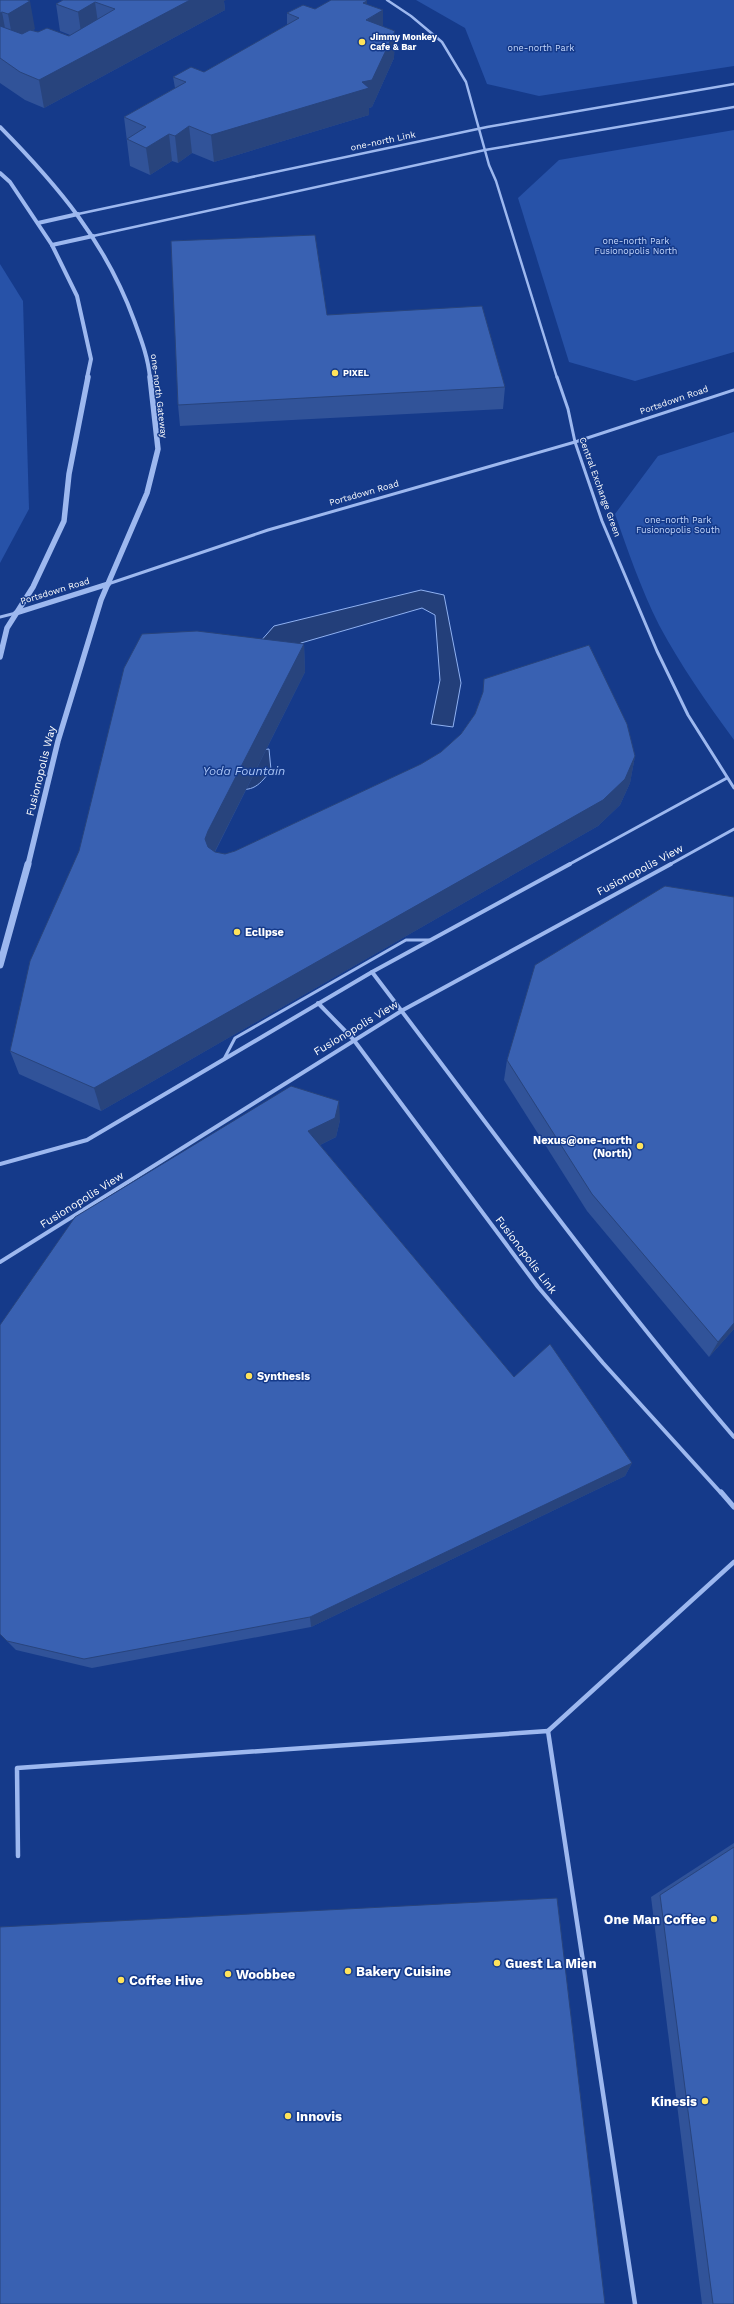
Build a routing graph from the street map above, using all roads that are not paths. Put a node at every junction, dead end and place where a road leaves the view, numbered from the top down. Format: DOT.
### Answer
graph roads {
  1 [pos="387,0"];
  2 [pos="734,84"];
  3 [pos="734,107"];
  4 [pos="0,127"];
  5 [pos="479,129"];
  6 [pos="485,150"];
  7 [pos="0,173"];
  8 [pos="78,214"];
  9 [pos="38,223"];
  10 [pos="93,236"];
  11 [pos="52,245"];
  12 [pos="734,390"];
  13 [pos="574,442"];
  14 [pos="108,584"];
  15 [pos="16,613"];
  16 [pos="0,617"];
  17 [pos="0,657"];
  18 [pos="726,778"];
  19 [pos="734,788"];
  20 [pos="734,829"];
  21 [pos="430,940"];
  22 [pos="0,965"];
  23 [pos="372,972"];
  24 [pos="318,1003"];
  25 [pos="403,1010"];
  26 [pos="353,1040"];
  27 [pos="224,1059"];
  28 [pos="0,1164"];
  29 [pos="0,1262"];
  30 [pos="734,1437"];
  31 [pos="734,1507"];
  32 [pos="734,1562"];
  33 [pos="548,1731"];
  34 [pos="18,1856"];
  35 [pos="635,2304"];
  1 -- 5 [label="street, Central Exchange Green"];
  2 -- 5 [label="street, one-north Link"];
  3 -- 6 [label="street"];
  4 -- 8 [label="street, one-north Gateway"];
  5 -- 6 [label="street, Central Exchange Green"];
  5 -- 8 [label="street, one-north Link"];
  6 -- 10 [label="street"];
  6 -- 13 [label="street, Central Exchange Green"];
  7 -- 9 [label="street"];
  8 -- 9 [label="street, one-north Link"];
  8 -- 10 [label="street, one-north Gateway"];
  9 -- 11 [label="street"];
  10 -- 11 [label="street"];
  10 -- 14 [label="street, one-north Gateway"];
  11 -- 15 [label="street"];
  12 -- 13 [label="street, Portsdown Road"];
  13 -- 14 [label="street, Portsdown Road"];
  13 -- 18 [label="street, Central Exchange Green"];
  14 -- 15 [label="street, Portsdown Road"];
  14 -- 22 [label="street, Fusionopolis Way"];
  15 -- 16 [label="street, Portsdown Road"];
  15 -- 17 [label="street"];
  18 -- 19 [label="street, Central Exchange Green"];
  18 -- 21 [label="street"];
  20 -- 25 [label="street, Fusionopolis View"];
  21 -- 23 [label="street"];
  21 -- 27 [label="lane"];
  23 -- 24 [label="street"];
  23 -- 25 [label="street"];
  24 -- 26 [label="street, Fusionopolis Link"];
  24 -- 27 [label="street"];
  25 -- 26 [label="street, Fusionopolis View"];
  25 -- 30 [label="street"];
  26 -- 29 [label="street, Fusionopolis View"];
  26 -- 31 [label="street, Fusionopolis Link"];
  27 -- 28 [label="street"];
  32 -- 33 [label="street"];
  33 -- 34 [label="street"];
  33 -- 35 [label="street"];
}
